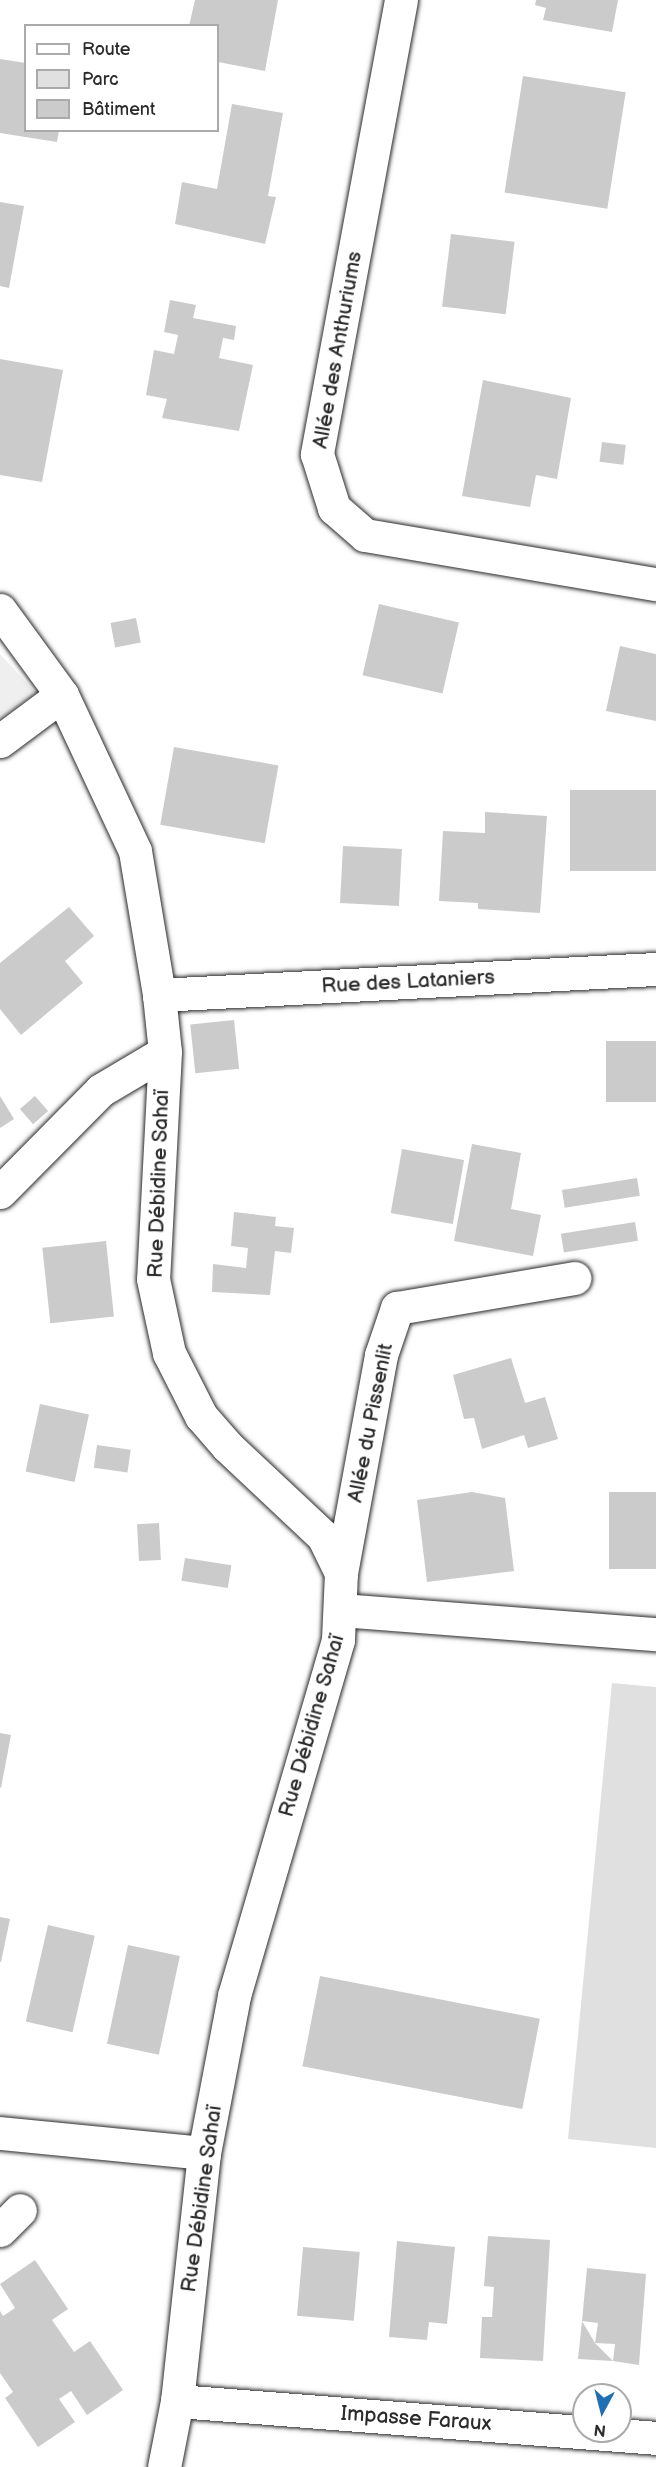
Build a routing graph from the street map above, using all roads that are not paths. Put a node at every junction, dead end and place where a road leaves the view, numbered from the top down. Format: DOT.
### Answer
graph roads {
  1 [pos="401,0"];
  2 [pos="656,584"];
  3 [pos="0,610"];
  4 [pos="62,695"];
  5 [pos="0,741"];
  6 [pos="656,969"];
  7 [pos="159,995"];
  8 [pos="165,1052"];
  9 [pos="0,1192"];
  10 [pos="574,1278"];
  11 [pos="341,1573"];
  12 [pos="341,1610"];
  13 [pos="656,1634"];
  14 [pos="0,2133"];
  15 [pos="204,2153"];
  16 [pos="177,2401"];
  17 [pos="656,2438"];
  18 [pos="164,2467"];
  1 -- 2 [label="street, Allée des Anthuriums"];
  3 -- 4 [label="street, Rue Débidine Sahaï"];
  4 -- 5 [label="street"];
  4 -- 7 [label="street, Rue Débidine Sahaï"];
  6 -- 7 [label="street, Rue des Lataniers"];
  7 -- 8 [label="street, Rue Débidine Sahaï"];
  8 -- 9 [label="street"];
  8 -- 11 [label="street, Rue Débidine Sahaï"];
  10 -- 11 [label="street, Allée du Pissenlit"];
  11 -- 12 [label="street, Rue Débidine Sahaï"];
  12 -- 13 [label="street"];
  12 -- 15 [label="street, Rue Débidine Sahaï"];
  14 -- 15 [label="street"];
  15 -- 16 [label="street, Rue Débidine Sahaï"];
  16 -- 17 [label="street, Impasse Faraux"];
  16 -- 18 [label="street, Rue Débidine Sahaï"];
}
